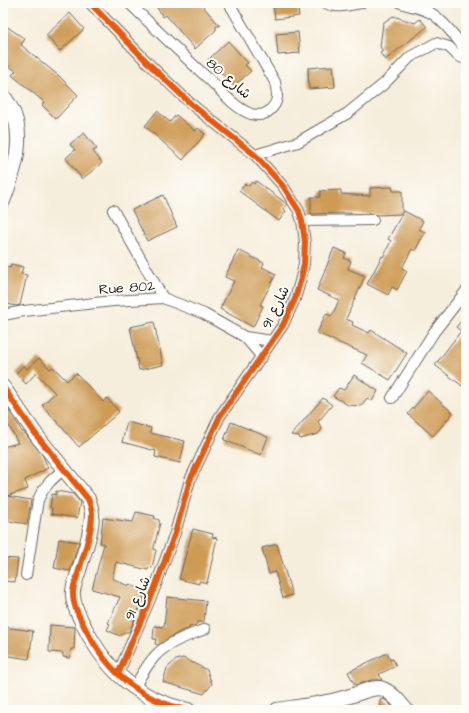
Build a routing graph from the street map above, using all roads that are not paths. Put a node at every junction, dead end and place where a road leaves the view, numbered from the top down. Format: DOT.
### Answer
graph roads {
  1 [pos="90,3"];
  2 [pos="129,3"];
  3 [pos="229,3"];
  4 [pos="326,3"];
  5 [pos="361,3"];
  6 [pos="401,3"];
  7 [pos="466,52"];
  8 [pos="466,56"];
  9 [pos="3,96"];
  10 [pos="255,156"];
  11 [pos="3,201"];
  12 [pos="113,210"];
  13 [pos="373,220"];
  14 [pos="302,221"];
  15 [pos="466,291"];
  16 [pos="163,298"];
  17 [pos="3,316"];
  18 [pos="245,338"];
  19 [pos="272,341"];
  20 [pos="262,357"];
  21 [pos="3,387"];
  22 [pos="392,398"];
  23 [pos="63,470"];
  24 [pos="26,575"];
  25 [pos="205,630"];
  26 [pos="118,674"];
  27 [pos="134,688"];
  28 [pos="188,710"];
  29 [pos="277,710"];
  30 [pos="406,710"];
  1 -- 10 [label="street, شارع 91"];
  2 -- 3 [label="street, شارع 80"];
  4 -- 5 [label="street"];
  6 -- 7 [label="street"];
  8 -- 10 [label="street"];
  9 -- 11 [label="street"];
  10 -- 14 [label="street, شارع 91"];
  12 -- 16 [label="street"];
  13 -- 14 [label="street"];
  14 -- 19 [label="street, شارع 91"];
  15 -- 22 [label="street"];
  16 -- 17 [label="street, Rue 802"];
  16 -- 18 [label="street, Rue 802"];
  18 -- 19 [label="street, Rue 802"];
  18 -- 20 [label="street, Rue 802"];
  19 -- 20 [label="street, شارع 91"];
  20 -- 26 [label="street, شارع 91"];
  21 -- 23 [label="street"];
  23 -- 24 [label="street"];
  23 -- 26 [label="street"];
  25 -- 27 [label="street"];
  26 -- 27 [label="street"];
  27 -- 28 [label="street"];
  29 -- 30 [label="street"];
}
